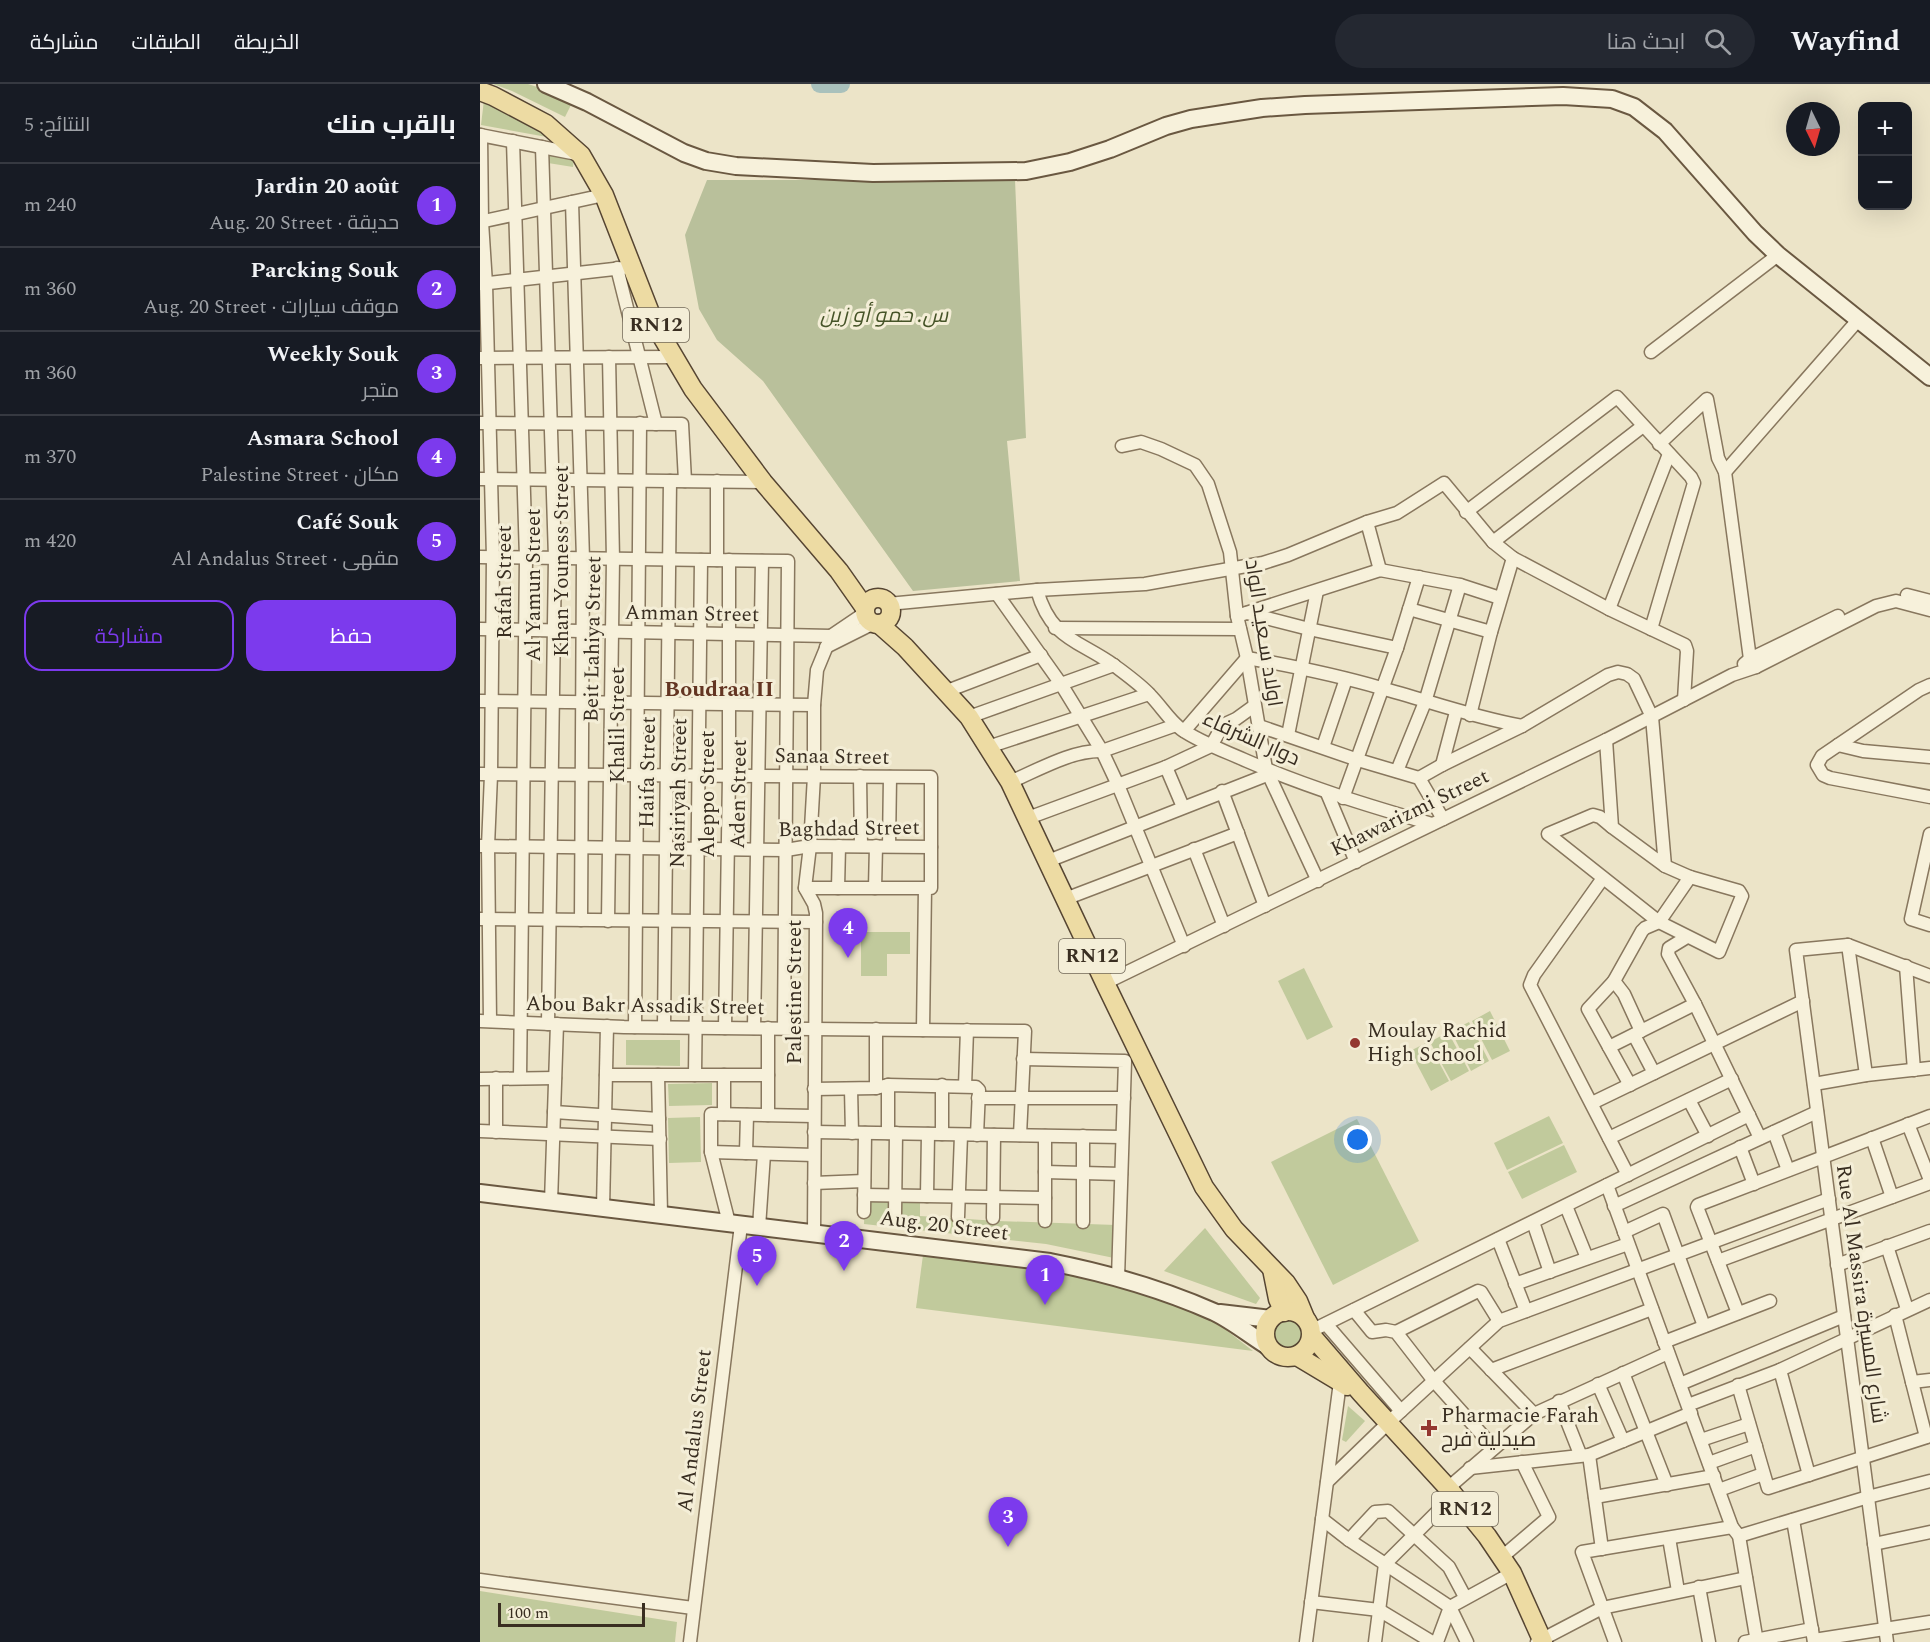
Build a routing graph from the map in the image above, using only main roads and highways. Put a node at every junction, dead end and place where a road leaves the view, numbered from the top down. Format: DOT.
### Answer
graph roads {
  1 [pos="546,84"];
  2 [pos="480,91"];
  3 [pos="1930,377"];
  4 [pos="480,1193"];
  5 [pos="1272,1269"];
  6 [pos="1216,1313"];
  7 [pos="1278,1316"];
  8 [pos="1314,1327"];
  9 [pos="1269,1347"];
  10 [pos="1297,1356"];
  11 [pos="1361,1394"];
  12 [pos="1541,1641"];
  1 -- 3 [label="main road"];
  2 -- 5 [label="main road, RN12"];
  4 -- 6 [label="main road, Aug. 20 Street"];
  5 -- 7 [label="main road"];
  5 -- 8 [label="main road, RN12"];
  6 -- 7 [label="main road"];
  6 -- 9 [label="main road"];
  7 -- 8 [label="main road"];
  7 -- 9 [label="main road"];
  8 -- 10 [label="main road"];
  8 -- 11 [label="main road, RN12"];
  9 -- 10 [label="main road, RN12"];
  10 -- 11 [label="main road, RN12"];
  11 -- 12 [label="main road, RN12"];
}
